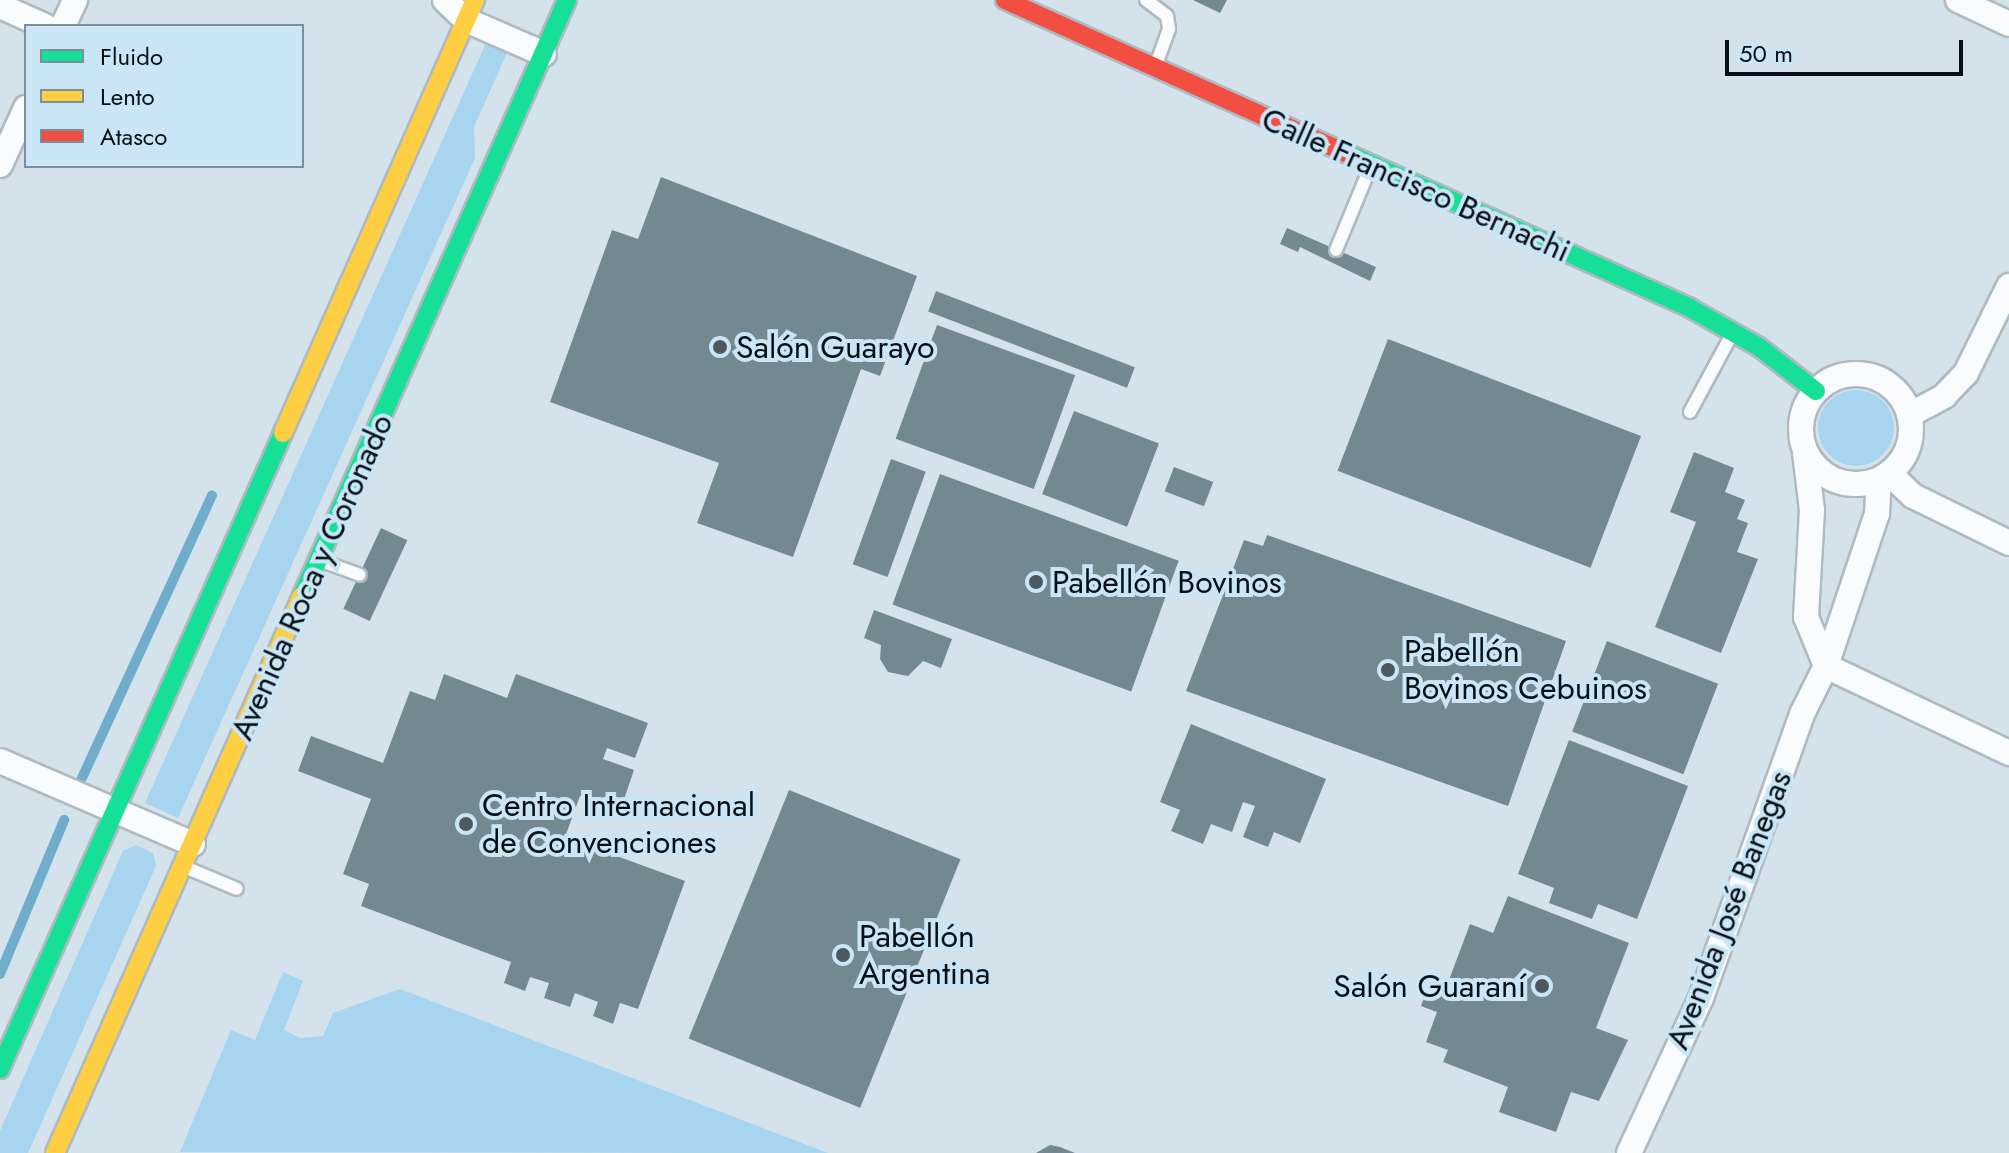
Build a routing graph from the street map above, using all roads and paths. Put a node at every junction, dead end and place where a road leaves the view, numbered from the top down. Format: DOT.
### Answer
graph roads {
  1 [pos="75,0"];
  2 [pos="445,0"];
  3 [pos="567,0"];
  4 [pos="1005,0"];
  5 [pos="1146,0"];
  6 [pos="1958,0"];
  7 [pos="0,6"];
  8 [pos="470,10"];
  9 [pos="40,24"];
  10 [pos="64,24"];
  11 [pos="2009,24"];
  12 [pos="544,54"];
  13 [pos="1155,68"];
  14 [pos="24,112"];
  15 [pos="0,165"];
  16 [pos="1372,165"];
  17 [pos="1336,250"];
  18 [pos="2009,286"];
  19 [pos="1733,332"];
  20 [pos="1816,391"];
  21 [pos="1690,412"];
  22 [pos="1909,415"];
  23 [pos="1804,448"];
  24 [pos="1884,476"];
  25 [pos="2009,543"];
  26 [pos="319,560"];
  27 [pos="360,575"];
  28 [pos="1826,666"];
  29 [pos="2009,753"];
  30 [pos="0,761"];
  31 [pos="116,812"];
  32 [pos="188,855"];
  33 [pos="237,889"];
  34 [pos="0,1069"];
  35 [pos="55,1153"];
  36 [pos="1629,1153"];
  1 -- 10 [label="street"];
  2 -- 8 [label="street"];
  3 -- 12 [label="main road, Avenida Roca y Coronado"];
  4 -- 13 [label="main road, Calle Francisco Bernachi"];
  5 -- 13 [label="lane"];
  6 -- 11 [label="street"];
  7 -- 9 [label="street"];
  8 -- 12 [label="street"];
  8 -- 31 [label="main road"];
  12 -- 26 [label="main road, Avenida Roca y Coronado"];
  13 -- 16 [label="main road, Calle Francisco Bernachi"];
  14 -- 15 [label="street"];
  16 -- 17 [label="lane"];
  16 -- 19 [label="main road, Calle Francisco Bernachi"];
  18 -- 22 [label="street"];
  19 -- 20 [label="main road, Calle Francisco Bernachi"];
  19 -- 21 [label="lane"];
  20 -- 22 [label="street"];
  20 -- 23 [label="street"];
  22 -- 24 [label="street"];
  23 -- 24 [label="street"];
  23 -- 28 [label="street"];
  24 -- 25 [label="street"];
  24 -- 28 [label="street, Avenida José Banegas"];
  26 -- 27 [label="lane"];
  26 -- 32 [label="main road, Avenida Roca y Coronado"];
  28 -- 29 [label="street"];
  28 -- 36 [label="street, Avenida José Banegas"];
  30 -- 31 [label="street"];
  31 -- 32 [label="street"];
  31 -- 34 [label="main road"];
  32 -- 33 [label="lane"];
  32 -- 35 [label="main road, Avenida Roca y Coronado"];
}
